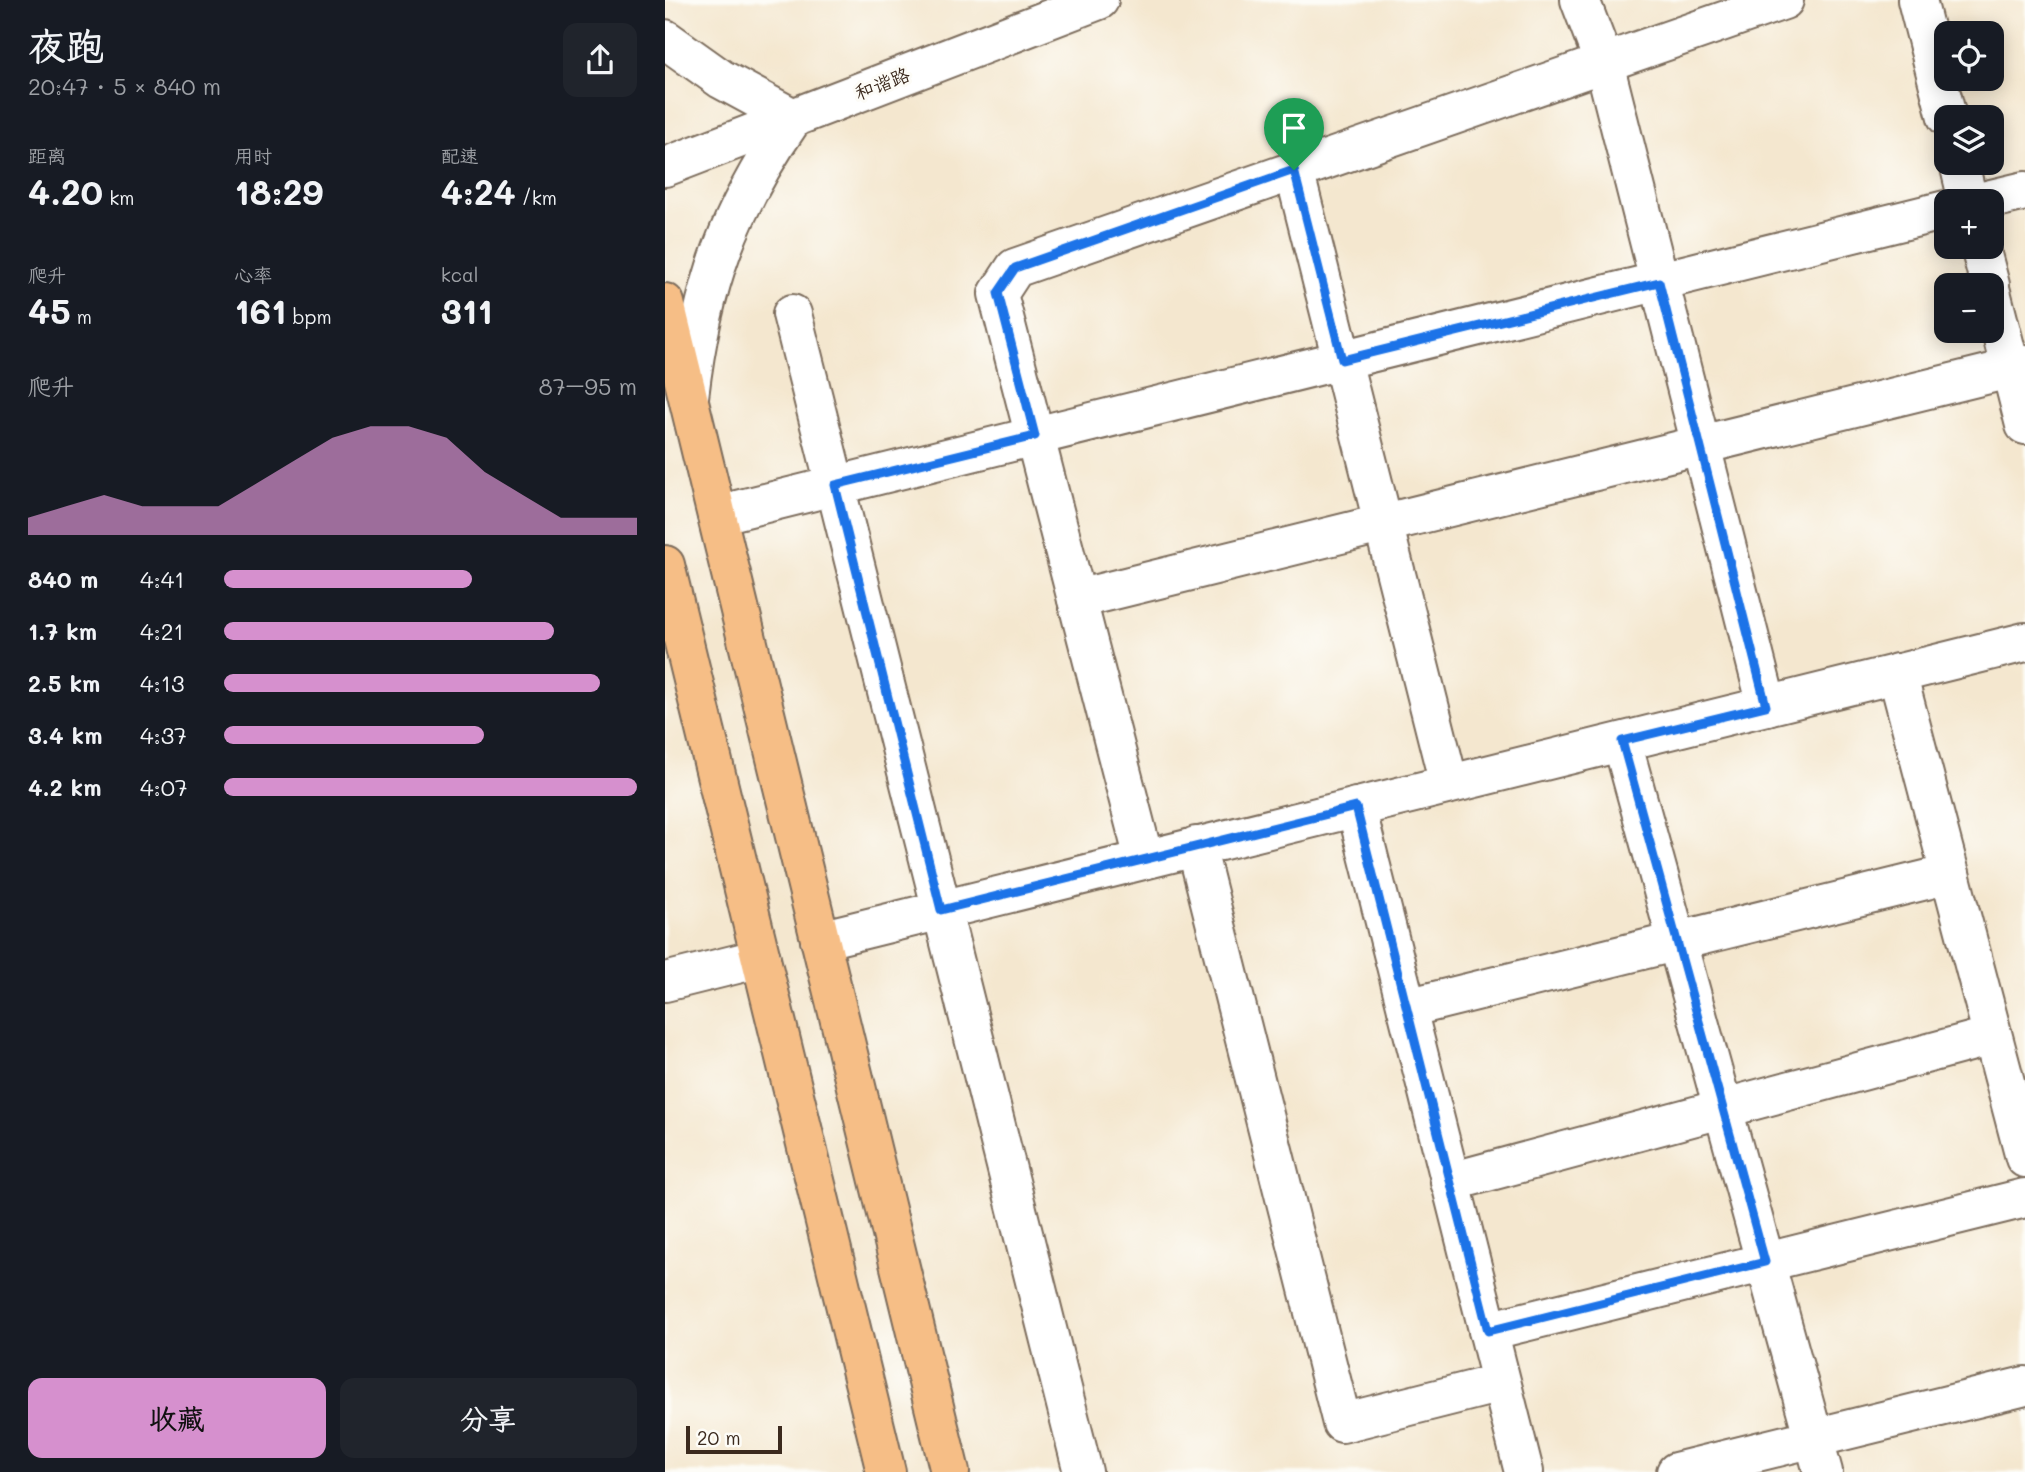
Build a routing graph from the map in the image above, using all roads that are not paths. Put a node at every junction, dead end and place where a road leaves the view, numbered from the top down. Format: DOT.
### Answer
graph roads {
  1 [pos="1099,0"];
  2 [pos="1580,0"];
  3 [pos="1784,0"];
  4 [pos="1917,0"];
  5 [pos="665,38"];
  6 [pos="1604,63"];
  7 [pos="1944,105"];
  8 [pos="793,118"];
  9 [pos="665,167"];
  10 [pos="1294,170"];
  11 [pos="2025,191"];
  12 [pos="2004,196"];
  13 [pos="1934,214"];
  14 [pos="1659,282"];
  15 [pos="665,303"];
  16 [pos="792,314"];
  17 [pos="2004,328"];
  18 [pos="1342,360"];
  19 [pos="2018,367"];
  20 [pos="688,399"];
  21 [pos="2025,425"];
  22 [pos="1035,436"];
  23 [pos="1700,445"];
  24 [pos="835,485"];
  25 [pos="717,515"];
  26 [pos="1383,524"];
  27 [pos="665,565"];
  28 [pos="1077,600"];
  29 [pos="2025,642"];
  30 [pos="1897,673"];
  31 [pos="1766,706"];
  32 [pos="1622,741"];
  33 [pos="1449,785"];
  34 [pos="1356,807"];
  35 [pos="1196,846"];
  36 [pos="1144,859"];
  37 [pos="1950,874"];
  38 [pos="941,910"];
  39 [pos="820,940"];
  40 [pos="1677,941"];
  41 [pos="761,958"];
  42 [pos="665,982"];
  43 [pos="1406,1008"];
  44 [pos="1993,1036"];
  45 [pos="1723,1108"];
  46 [pos="2025,1158"];
  47 [pos="1450,1182"];
  48 [pos="2025,1198"];
  49 [pos="1765,1262"];
  50 [pos="1488,1331"];
  51 [pos="1501,1383"];
  52 [pos="2025,1386"];
  53 [pos="1818,1455"];
  54 [pos="886,1472"];
  55 [pos="950,1472"];
  56 [pos="1083,1472"];
  57 [pos="1524,1472"];
  58 [pos="1676,1472"];
  1 -- 8 [label="street, 和谐路"];
  2 -- 6 [label="street"];
  3 -- 6 [label="street"];
  4 -- 7 [label="street"];
  5 -- 8 [label="street"];
  6 -- 10 [label="street"];
  6 -- 14 [label="street"];
  8 -- 9 [label="street, 和谐路"];
  8 -- 20 [label="street"];
  10 -- 18 [label="street"];
  10 -- 22 [label="street"];
  11 -- 12 [label="street"];
  13 -- 14 [label="street"];
  14 -- 18 [label="street"];
  14 -- 23 [label="street"];
  15 -- 20 [label="highway"];
  16 -- 24 [label="street"];
  17 -- 19 [label="street"];
  18 -- 22 [label="street"];
  18 -- 26 [label="street"];
  19 -- 21 [label="street"];
  19 -- 23 [label="street"];
  20 -- 25 [label="highway"];
  22 -- 24 [label="street"];
  22 -- 28 [label="street"];
  23 -- 26 [label="street"];
  23 -- 31 [label="street"];
  24 -- 25 [label="street"];
  24 -- 38 [label="street"];
  25 -- 39 [label="highway"];
  26 -- 28 [label="street"];
  26 -- 33 [label="street"];
  27 -- 41 [label="highway"];
  28 -- 36 [label="street"];
  29 -- 30 [label="street"];
  30 -- 31 [label="street"];
  30 -- 37 [label="street"];
  31 -- 32 [label="street"];
  32 -- 33 [label="street"];
  32 -- 40 [label="street"];
  33 -- 34 [label="street"];
  34 -- 35 [label="street"];
  34 -- 43 [label="street"];
  35 -- 36 [label="street"];
  35 -- 51 [label="street"];
  36 -- 38 [label="street"];
  37 -- 40 [label="street"];
  37 -- 44 [label="street"];
  38 -- 39 [label="street"];
  38 -- 56 [label="street"];
  39 -- 55 [label="highway"];
  40 -- 43 [label="street"];
  40 -- 45 [label="street"];
  41 -- 42 [label="street"];
  41 -- 54 [label="highway"];
  43 -- 47 [label="street"];
  44 -- 45 [label="street"];
  44 -- 46 [label="street"];
  45 -- 47 [label="street"];
  45 -- 49 [label="street"];
  47 -- 50 [label="street"];
  48 -- 49 [label="street"];
  49 -- 50 [label="street"];
  49 -- 53 [label="street"];
  50 -- 51 [label="street"];
  51 -- 57 [label="street"];
  52 -- 53 [label="street"];
  53 -- 58 [label="street"];
}
